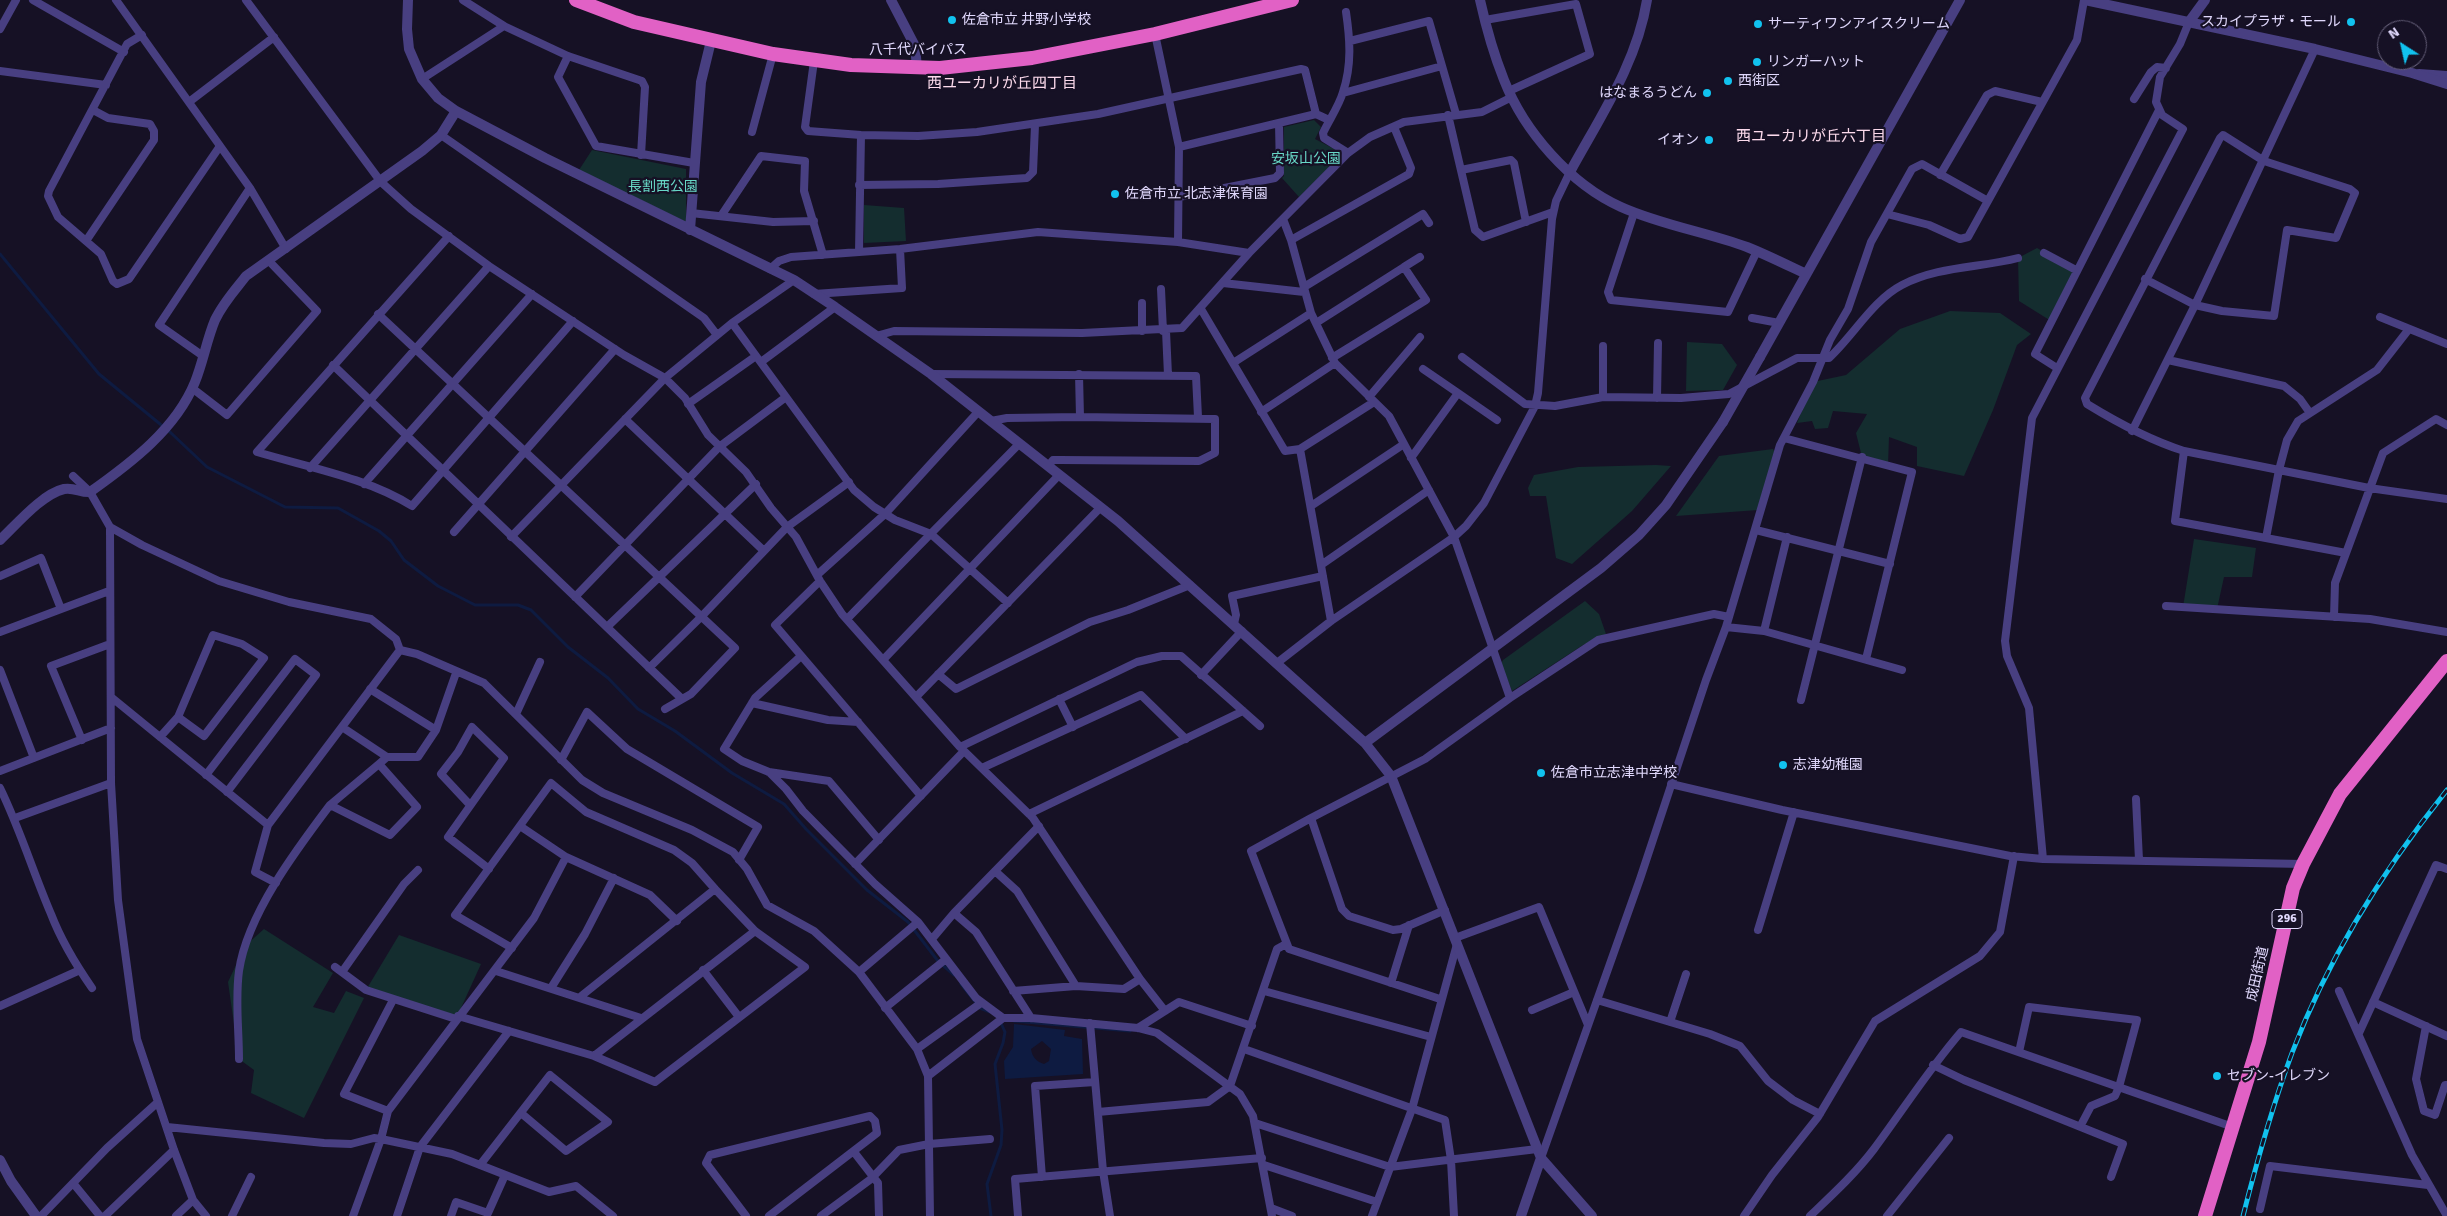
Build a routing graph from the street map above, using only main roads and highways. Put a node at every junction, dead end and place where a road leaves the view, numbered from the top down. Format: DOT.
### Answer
graph roads {
  1 [pos="576,0"];
  2 [pos="1292,0"];
  3 [pos="2447,660"];
  4 [pos="2205,1216"];
  1 -- 2 [label="highway, 八千代バイパス"];
  3 -- 4 [label="highway, 成田街道 / 296"];
}
